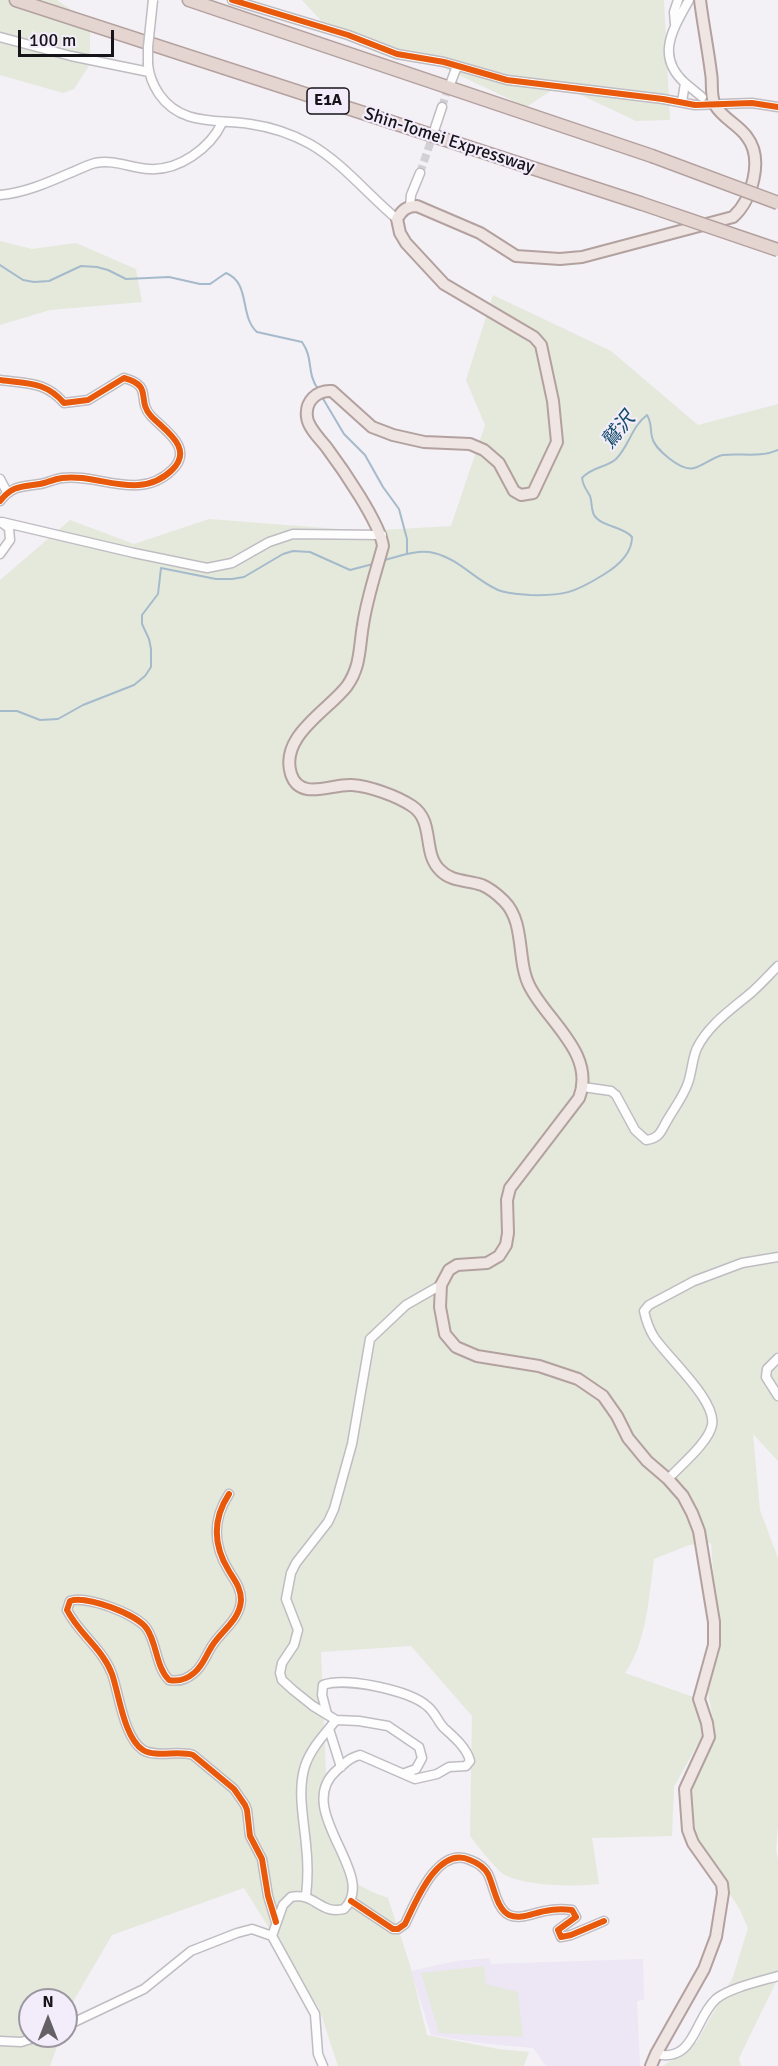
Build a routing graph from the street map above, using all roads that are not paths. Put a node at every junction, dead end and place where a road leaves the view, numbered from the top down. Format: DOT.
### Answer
graph roads {
  1 [pos="16,0"];
  2 [pos="153,0"];
  3 [pos="189,0"];
  4 [pos="232,0"];
  5 [pos="678,0"];
  6 [pos="689,0"];
  7 [pos="700,0"];
  8 [pos="675,25"];
  9 [pos="0,37"];
  10 [pos="457,66"];
  11 [pos="148,68"];
  12 [pos="450,82"];
  13 [pos="685,83"];
  14 [pos="702,97"];
  15 [pos="682,102"];
  16 [pos="715,105"];
  17 [pos="442,107"];
  18 [pos="778,107"];
  19 [pos="222,123"];
  20 [pos="435,128"];
  21 [pos="420,173"];
  22 [pos="0,195"];
  23 [pos="778,203"];
  24 [pos="410,206"];
  25 [pos="397,219"];
  26 [pos="778,250"];
  27 [pos="0,380"];
  28 [pos="0,479"];
  29 [pos="7,492"];
  30 [pos="0,501"];
  31 [pos="1,521"];
  32 [pos="382,535"];
  33 [pos="0,554"];
  34 [pos="778,966"];
  35 [pos="583,1087"];
  36 [pos="778,1257"];
  37 [pos="441,1285"];
  38 [pos="778,1358"];
  39 [pos="778,1396"];
  40 [pos="668,1479"];
  41 [pos="229,1494"];
  42 [pos="327,1714"];
  43 [pos="336,1720"];
  44 [pos="329,1729"];
  45 [pos="341,1767"];
  46 [pos="405,1773"];
  47 [pos="306,1896"];
  48 [pos="351,1901"];
  49 [pos="604,1921"];
  50 [pos="276,1922"];
  51 [pos="272,1936"];
  52 [pos="778,1976"];
  53 [pos="78,2020"];
  54 [pos="0,2041"];
  55 [pos="18,2042"];
  56 [pos="656,2054"];
  57 [pos="323,2066"];
  58 [pos="651,2066"];
  1 -- 26 [label="highway, Shin-Tomei Expressway / E1A, bridge"];
  2 -- 11 [label="street, bridge"];
  3 -- 23 [label="highway, bridge"];
  4 -- 10 [label="street"];
  5 -- 8 [label="street"];
  6 -- 8 [label="street"];
  7 -- 16 [label="main road"];
  8 -- 13 [label="street"];
  9 -- 11 [label="street"];
  10 -- 12 [label="street"];
  10 -- 15 [label="street"];
  11 -- 19 [label="street"];
  13 -- 14 [label="street"];
  13 -- 15 [label="street"];
  15 -- 16 [label="street"];
  16 -- 18 [label="street"];
  16 -- 24 [label="main road"];
  17 -- 20 [label="street"];
  19 -- 22 [label="street"];
  19 -- 25 [label="street"];
  21 -- 24 [label="street"];
  24 -- 25 [label="main road"];
  25 -- 32 [label="main road"];
  27 -- 29 [label="street"];
  28 -- 29 [label="street"];
  29 -- 30 [label="street"];
  31 -- 32 [label="street"];
  31 -- 33 [label="street"];
  32 -- 35 [label="main road"];
  34 -- 35 [label="street"];
  35 -- 37 [label="main road"];
  36 -- 40 [label="street"];
  37 -- 40 [label="main road"];
  37 -- 42 [label="street"];
  38 -- 39 [label="street"];
  40 -- 56 [label="main road"];
  41 -- 50 [label="street"];
  42 -- 43 [label="street"];
  42 -- 46 [label="street"];
  43 -- 44 [label="street"];
  43 -- 46 [label="street"];
  44 -- 45 [label="street"];
  44 -- 47 [label="street"];
  45 -- 46 [label="street"];
  45 -- 48 [label="street"];
  47 -- 48 [label="street"];
  47 -- 50 [label="street"];
  48 -- 49 [label="street"];
  50 -- 51 [label="street"];
  51 -- 53 [label="street"];
  51 -- 57 [label="street"];
  52 -- 56 [label="street"];
  54 -- 55 [label="street"];
  56 -- 58 [label="main road"];
}
